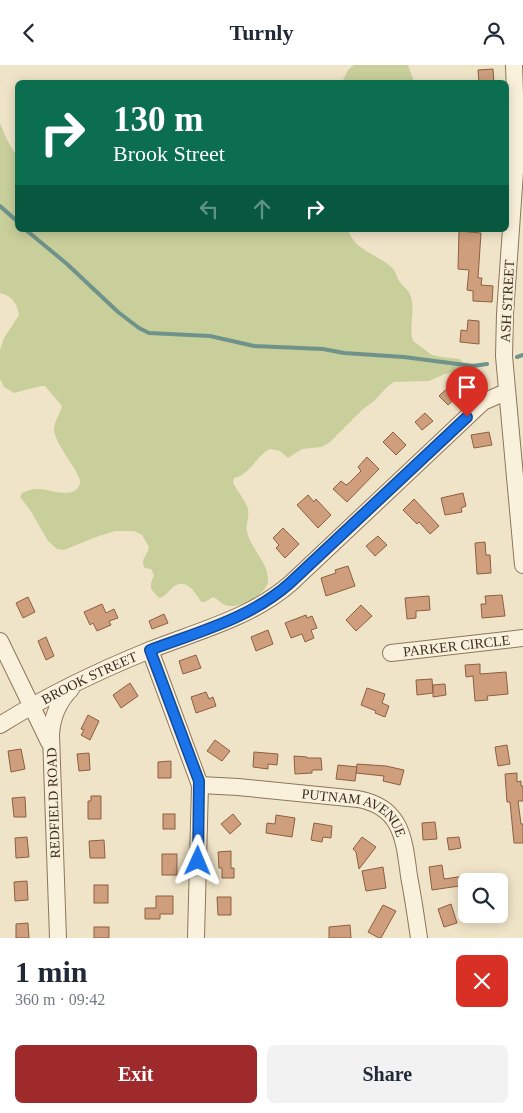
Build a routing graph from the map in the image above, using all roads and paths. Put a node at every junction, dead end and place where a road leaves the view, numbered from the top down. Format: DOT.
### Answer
graph roads {
  1 [pos="514,65"];
  2 [pos="506,392"];
  3 [pos="523,565"];
  4 [pos="523,638"];
  5 [pos="0,641"];
  6 [pos="150,650"];
  7 [pos="391,653"];
  8 [pos="82,679"];
  9 [pos="32,706"];
  10 [pos="0,725"];
  11 [pos="51,746"];
  12 [pos="200,785"];
  13 [pos="58,938"];
  14 [pos="196,938"];
  15 [pos="419,938"];
  1 -- 2 [label="street, ASH STREET"];
  2 -- 3 [label="street, ASH STREET"];
  2 -- 6 [label="street, BROOK STREET"];
  4 -- 7 [label="street, PARKER CIRCLE"];
  5 -- 9 [label="street"];
  6 -- 8 [label="street, BROOK STREET"];
  6 -- 12 [label="street"];
  8 -- 9 [label="street, BROOK STREET"];
  8 -- 11 [label="street, REDFIELD ROAD"];
  9 -- 10 [label="street, BROOK STREET"];
  9 -- 11 [label="street"];
  11 -- 13 [label="street, REDFIELD ROAD"];
  12 -- 14 [label="street"];
  12 -- 15 [label="street, PUTNAM AVENUE"];
}
